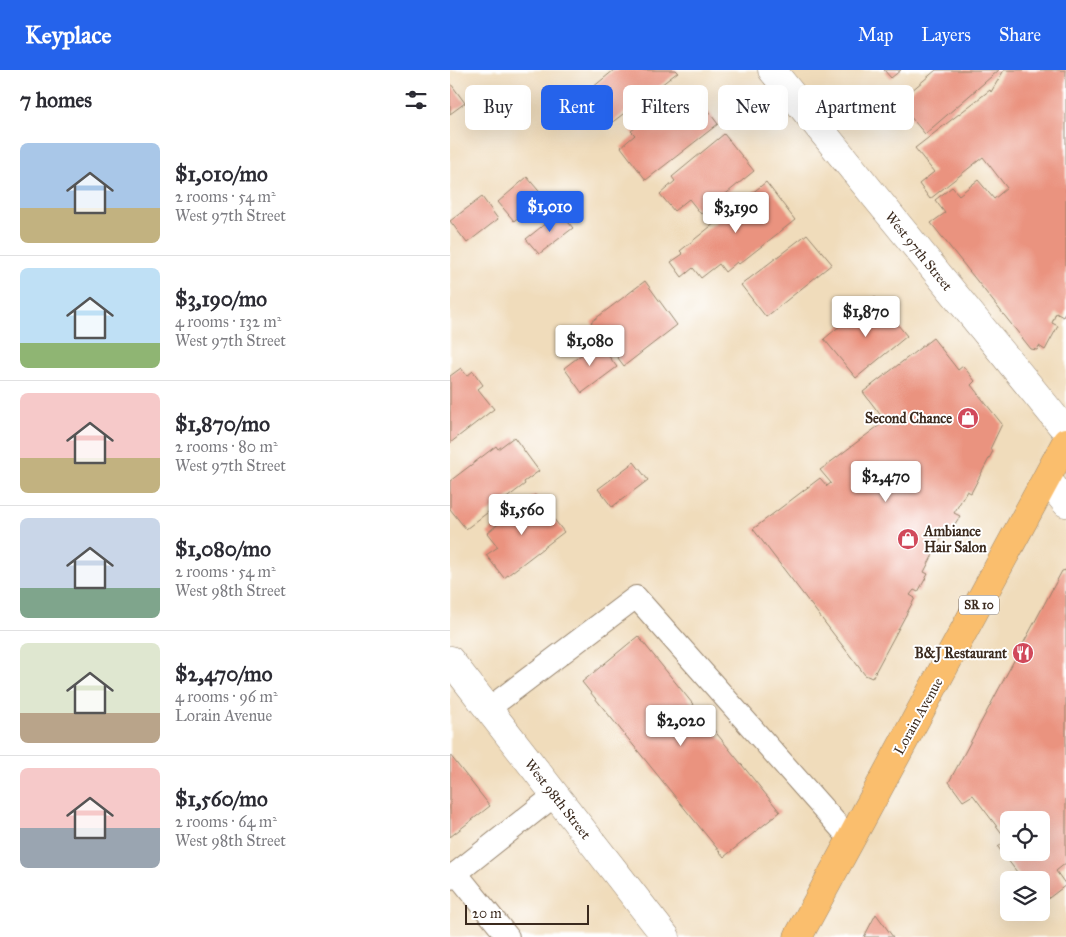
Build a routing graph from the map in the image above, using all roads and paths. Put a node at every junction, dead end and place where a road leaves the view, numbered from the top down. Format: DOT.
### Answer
graph roads {
  1 [pos="772,70"];
  2 [pos="1066,431"];
  3 [pos="1066,442"];
  4 [pos="1047,479"];
  5 [pos="1066,503"];
  6 [pos="450,660"];
  7 [pos="488,709"];
  8 [pos="555,795"];
  9 [pos="851,840"];
  10 [pos="453,875"];
  11 [pos="508,937"];
  12 [pos="666,937"];
  13 [pos="798,937"];
  1 -- 2 [label="street, West 97th Street"];
  3 -- 4 [label="main road, Lorain Avenue / SR 10"];
  4 -- 5 [label="street"];
  4 -- 9 [label="main road, Lorain Avenue / SR 10"];
  6 -- 7 [label="street, West 98th Street"];
  7 -- 8 [label="street, West 98th Street"];
  7 -- 9 [label="lane"];
  8 -- 10 [label="lane"];
  8 -- 12 [label="street, West 98th Street"];
  9 -- 13 [label="main road, Lorain Avenue / SR 10"];
  10 -- 11 [label="lane"];
}
